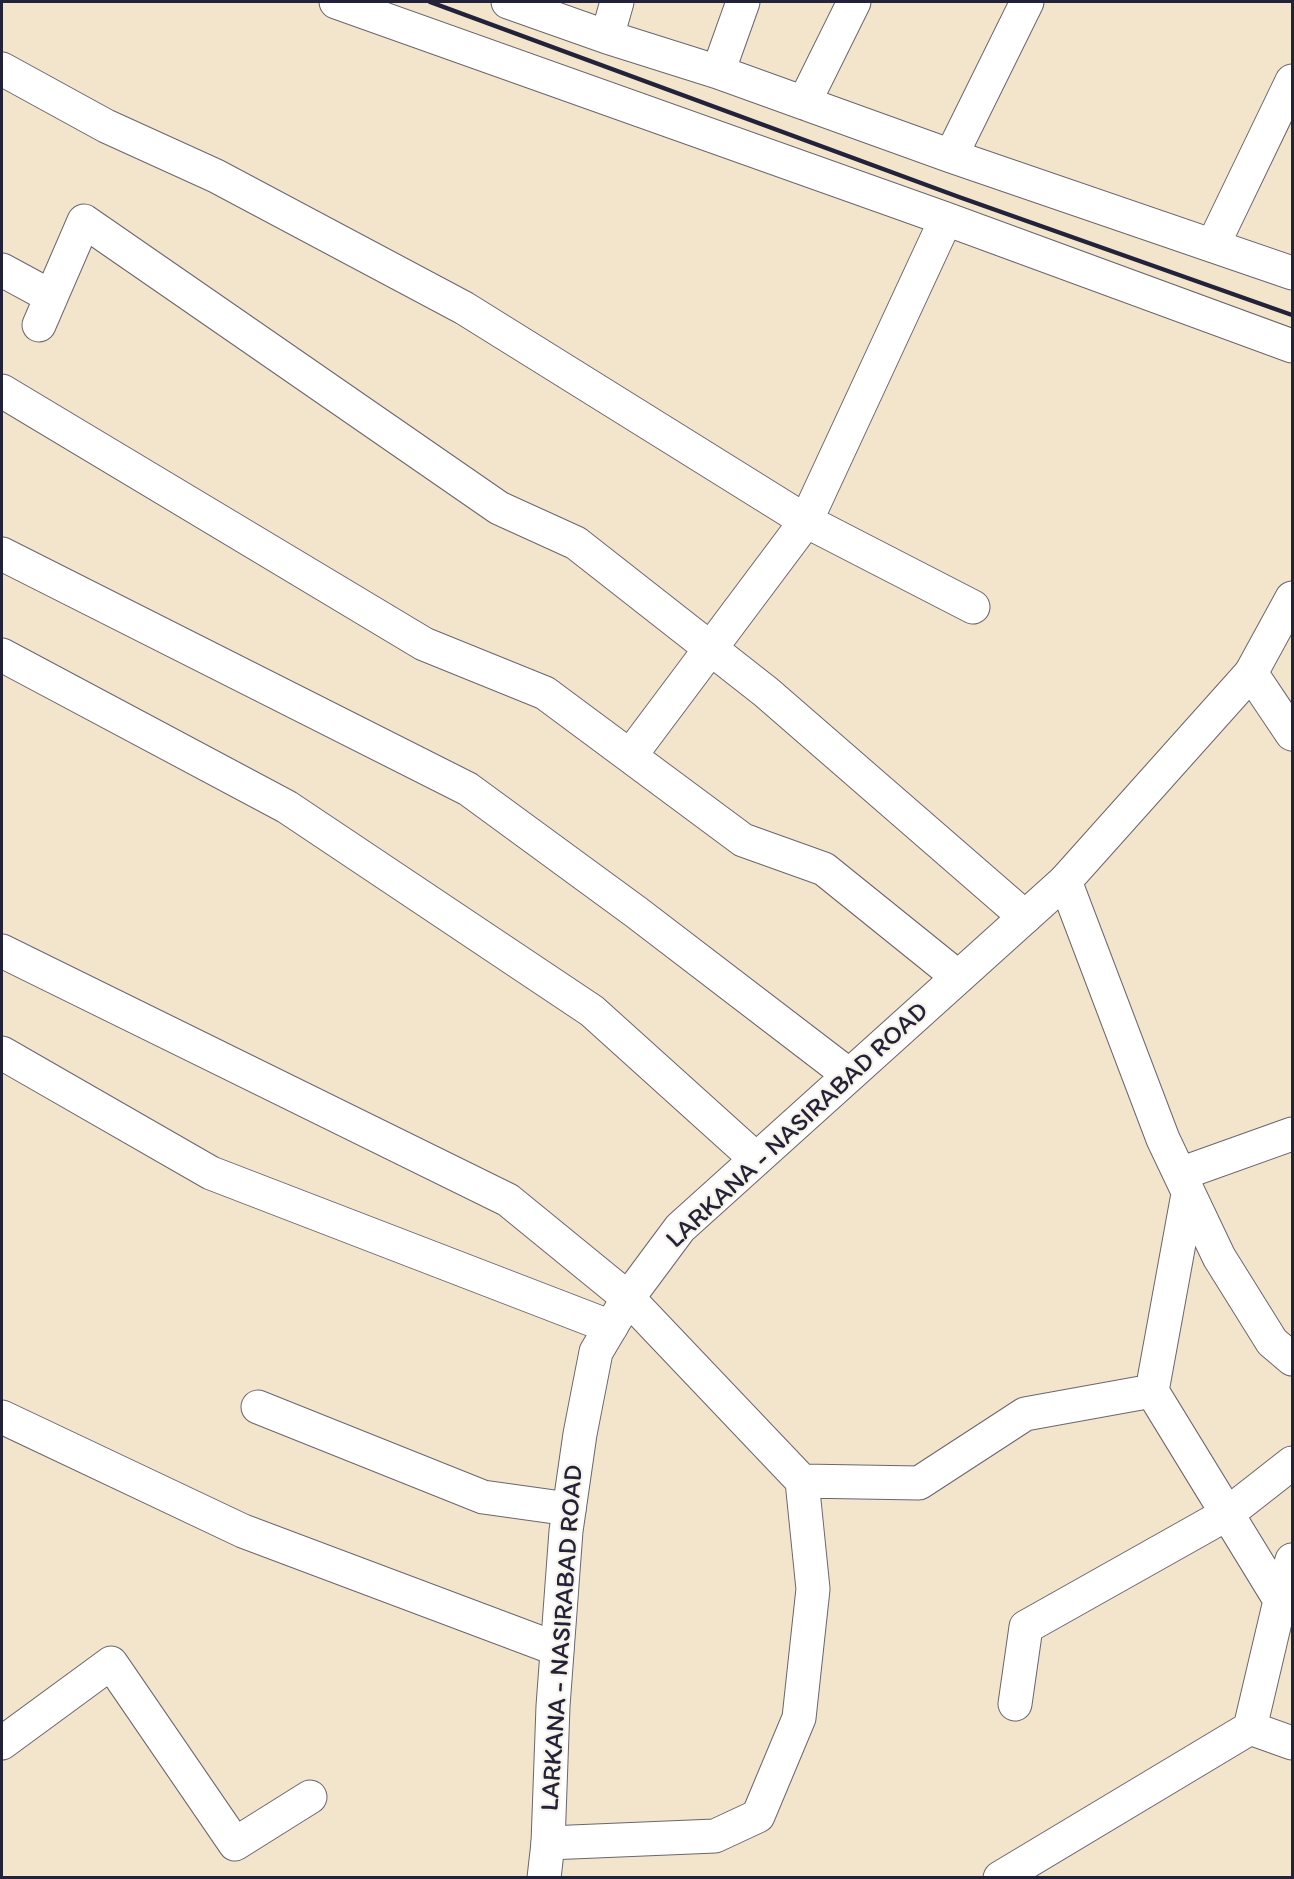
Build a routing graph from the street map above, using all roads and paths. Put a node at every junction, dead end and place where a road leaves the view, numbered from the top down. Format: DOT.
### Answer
graph roads {
  1 [pos="336,2"];
  2 [pos="508,2"];
  3 [pos="617,2"];
  4 [pos="743,2"];
  5 [pos="854,2"];
  6 [pos="1027,2"];
  7 [pos="607,37"];
  8 [pos="2,69"];
  9 [pos="718,72"];
  10 [pos="1293,81"];
  11 [pos="804,103"];
  12 [pos="951,156"];
  13 [pos="946,219"];
  14 [pos="1213,246"];
  15 [pos="2,270"];
  16 [pos="1293,273"];
  17 [pos="1293,346"];
  18 [pos="2,391"];
  19 [pos="806,521"];
  20 [pos="2,554"];
  21 [pos="1293,598"];
  22 [pos="973,607"];
  23 [pos="710,649"];
  24 [pos="2,656"];
  25 [pos="1251,673"];
  26 [pos="1293,734"];
  27 [pos="630,756"];
  28 [pos="1065,881"];
  29 [pos="1025,917"];
  30 [pos="2,951"];
  31 [pos="958,977"];
  32 [pos="2,1053"];
  33 [pos="849,1075"];
  34 [pos="1293,1134"];
  35 [pos="756,1159"];
  36 [pos="1184,1184"];
  37 [pos="628,1298"];
  38 [pos="611,1327"];
  39 [pos="1293,1359"];
  40 [pos="1152,1391"];
  41 [pos="258,1407"];
  42 [pos="2,1417"];
  43 [pos="1293,1463"];
  44 [pos="802,1481"];
  45 [pos="569,1509"];
  46 [pos="1227,1514"];
  47 [pos="1293,1560"];
  48 [pos="1280,1600"];
  49 [pos="557,1649"];
  50 [pos="1015,1704"];
  51 [pos="1250,1728"];
  52 [pos="2,1743"];
  53 [pos="1293,1743"];
  54 [pos="310,1797"];
  55 [pos="548,1843"];
  56 [pos="544,1878"];
  57 [pos="1000,1878"];
  1 -- 13 [label="street"];
  2 -- 7 [label="street"];
  3 -- 7 [label="street"];
  4 -- 9 [label="street"];
  5 -- 11 [label="street"];
  6 -- 12 [label="street"];
  7 -- 9 [label="street"];
  8 -- 19 [label="street"];
  9 -- 11 [label="street"];
  10 -- 14 [label="street"];
  11 -- 12 [label="street"];
  12 -- 14 [label="street"];
  13 -- 17 [label="street"];
  13 -- 19 [label="street"];
  14 -- 16 [label="street"];
  15 -- 23 [label="street"];
  18 -- 27 [label="street"];
  19 -- 22 [label="street"];
  19 -- 23 [label="street"];
  20 -- 33 [label="street"];
  21 -- 25 [label="street, LARKANA - NASIRABAD ROAD"];
  23 -- 27 [label="street"];
  23 -- 29 [label="street"];
  24 -- 35 [label="street"];
  25 -- 26 [label="street"];
  25 -- 28 [label="street, LARKANA - NASIRABAD ROAD"];
  27 -- 31 [label="street"];
  28 -- 29 [label="street, LARKANA - NASIRABAD ROAD"];
  28 -- 36 [label="street"];
  29 -- 31 [label="street, LARKANA - NASIRABAD ROAD"];
  30 -- 37 [label="street"];
  31 -- 33 [label="street, LARKANA - NASIRABAD ROAD"];
  32 -- 38 [label="street"];
  33 -- 35 [label="street, LARKANA - NASIRABAD ROAD"];
  34 -- 36 [label="street"];
  35 -- 37 [label="street, LARKANA - NASIRABAD ROAD"];
  36 -- 39 [label="street"];
  36 -- 40 [label="street"];
  37 -- 38 [label="street, LARKANA - NASIRABAD ROAD"];
  37 -- 44 [label="street"];
  38 -- 45 [label="street, LARKANA - NASIRABAD ROAD"];
  40 -- 44 [label="street"];
  40 -- 46 [label="street"];
  41 -- 45 [label="street"];
  42 -- 49 [label="street"];
  43 -- 46 [label="street"];
  44 -- 55 [label="street"];
  45 -- 49 [label="street, LARKANA - NASIRABAD ROAD"];
  46 -- 48 [label="street"];
  46 -- 50 [label="street"];
  47 -- 48 [label="street"];
  48 -- 51 [label="street"];
  49 -- 55 [label="street, LARKANA - NASIRABAD ROAD"];
  51 -- 53 [label="street"];
  51 -- 57 [label="street"];
  52 -- 54 [label="street"];
  55 -- 56 [label="street, LARKANA - NASIRABAD ROAD"];
}
